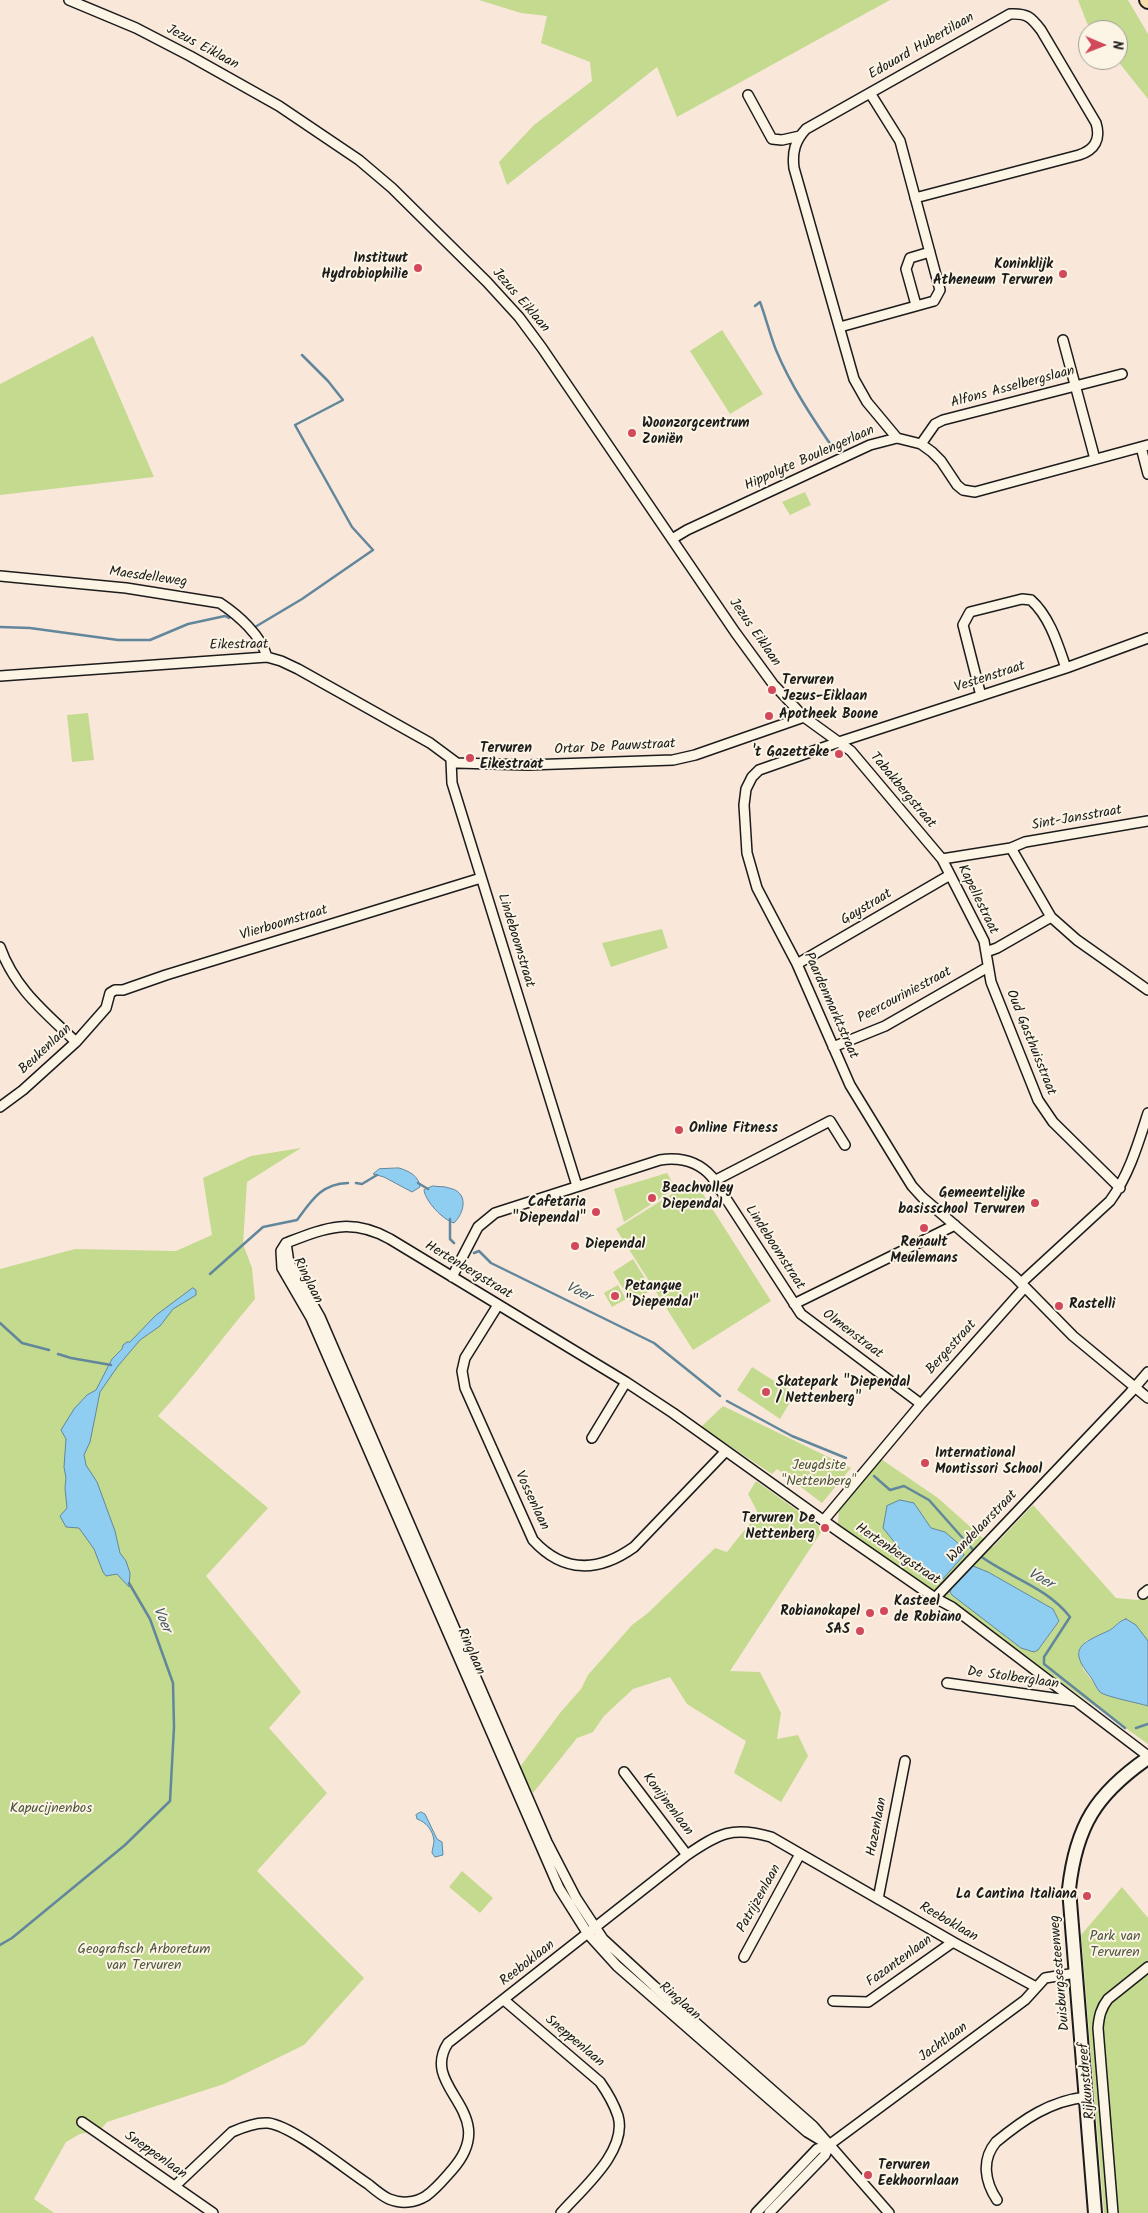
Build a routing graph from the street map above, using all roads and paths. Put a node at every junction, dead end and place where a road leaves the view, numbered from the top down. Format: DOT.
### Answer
graph roads {
  1 [pos="69,0"];
  2 [pos="870,93"];
  3 [pos="748,96"];
  4 [pos="800,136"];
  5 [pos="915,198"];
  6 [pos="930,252"];
  7 [pos="916,305"];
  8 [pos="840,327"];
  9 [pos="1063,340"];
  10 [pos="1122,374"];
  11 [pos="1075,386"];
  12 [pos="897,438"];
  13 [pos="921,444"];
  14 [pos="1144,446"];
  15 [pos="1096,459"];
  16 [pos="1148,474"];
  17 [pos="672,539"];
  18 [pos="0,576"];
  19 [pos="1148,638"];
  20 [pos="267,657"];
  21 [pos="1066,668"];
  22 [pos="0,676"];
  23 [pos="981,696"];
  24 [pos="804,717"];
  25 [pos="839,742"];
  26 [pos="451,760"];
  27 [pos="1148,821"];
  28 [pos="1011,848"];
  29 [pos="942,860"];
  30 [pos="950,875"];
  31 [pos="481,878"];
  32 [pos="1051,917"];
  33 [pos="0,947"];
  34 [pos="986,952"];
  35 [pos="798,964"];
  36 [pos="988,967"];
  37 [pos="1148,990"];
  38 [pos="106,1008"];
  39 [pos="76,1042"];
  40 [pos="833,1047"];
  41 [pos="0,1106"];
  42 [pos="1148,1113"];
  43 [pos="845,1144"];
  44 [pos="714,1181"];
  45 [pos="578,1186"];
  46 [pos="1120,1188"];
  47 [pos="956,1225"];
  48 [pos="286,1243"];
  49 [pos="452,1277"];
  50 [pos="1023,1285"];
  51 [pos="794,1304"];
  52 [pos="498,1305"];
  53 [pos="1148,1372"];
  54 [pos="626,1382"];
  55 [pos="1135,1389"];
  56 [pos="1148,1398"];
  57 [pos="921,1404"];
  58 [pos="592,1438"];
  59 [pos="726,1451"];
  60 [pos="824,1520"];
  61 [pos="935,1598"];
  62 [pos="947,1683"];
  63 [pos="1076,1701"];
  64 [pos="1148,1757"];
  65 [pos="905,1761"];
  66 [pos="624,1772"];
  67 [pos="800,1854"];
  68 [pos="687,1855"];
  69 [pos="878,1898"];
  70 [pos="591,1931"];
  71 [pos="952,1942"];
  72 [pos="744,1957"];
  73 [pos="1148,1967"];
  74 [pos="1076,1973"];
  75 [pos="1036,1987"];
  76 [pos="504,2000"];
  77 [pos="833,2001"];
  78 [pos="1086,2097"];
  79 [pos="82,2122"];
  80 [pos="829,2145"];
  81 [pos="174,2186"];
  82 [pos="997,2200"];
  83 [pos="213,2213"];
  84 [pos="561,2213"];
  85 [pos="756,2213"];
  86 [pos="769,2213"];
  87 [pos="889,2213"];
  88 [pos="1095,2213"];
  89 [pos="1113,2213"];
  1 -- 17 [label="street, Jezus Eiklaan"];
  2 -- 4 [label="street, Edouard Hubertilaan"];
  2 -- 5 [label="street"];
  2 -- 5 [label="street, Edouard Hubertilaan"];
  3 -- 4 [label="street, Edouard Hubertilaan"];
  4 -- 8 [label="street"];
  5 -- 6 [label="street"];
  6 -- 7 [label="street"];
  6 -- 7 [label="street"];
  7 -- 8 [label="street"];
  8 -- 12 [label="street"];
  9 -- 11 [label="street"];
  10 -- 11 [label="street, Alfons Asselbergslaan"];
  11 -- 13 [label="street, Alfons Asselbergslaan"];
  11 -- 15 [label="street"];
  12 -- 13 [label="street, Hippolyte Boulengerlaan"];
  12 -- 17 [label="street, Hippolyte Boulengerlaan"];
  13 -- 15 [label="street, Hippolyte Boulengerlaan"];
  14 -- 15 [label="street, Hippolyte Boulengerlaan"];
  14 -- 16 [label="street"];
  17 -- 24 [label="street, Jezus Eiklaan"];
  18 -- 20 [label="street, Maesdelleweg"];
  19 -- 21 [label="street, Vestenstraat"];
  20 -- 22 [label="street, Eikestraat"];
  20 -- 26 [label="street, Eikestraat"];
  21 -- 23 [label="street, Vestenstraat"];
  21 -- 23 [label="street"];
  23 -- 25 [label="street, Vestenstraat"];
  24 -- 25 [label="street, Jezus Eiklaan"];
  24 -- 26 [label="street, Ortar De Pauwstraat"];
  25 -- 29 [label="street, Tabakbergstraat"];
  25 -- 35 [label="street, Paardenmarktstraat"];
  26 -- 31 [label="street, Lindeboomstraat"];
  27 -- 28 [label="street, Sint-Jansstraat"];
  28 -- 29 [label="street, Kapellestraat"];
  28 -- 32 [label="street"];
  29 -- 30 [label="street, Kapellestraat"];
  30 -- 34 [label="street, Kapellestraat"];
  30 -- 35 [label="street, Gaystraat"];
  31 -- 38 [label="street, Vlierboomstraat"];
  31 -- 45 [label="street, Lindeboomstraat"];
  32 -- 34 [label="street, Kapellestraat"];
  32 -- 37 [label="street"];
  33 -- 39 [label="street"];
  34 -- 36 [label="street, Kapellestraat"];
  35 -- 40 [label="street, Paardenmarktstraat"];
  36 -- 40 [label="street, Peercouriniestraat"];
  36 -- 46 [label="street, Oud Gasthuisstraat"];
  38 -- 39 [label="street, Beukenlaan"];
  39 -- 41 [label="street, Beukenlaan"];
  40 -- 47 [label="street, Paardenmarktstraat"];
  42 -- 46 [label="street, Bergestraat"];
  43 -- 44 [label="street"];
  44 -- 45 [label="street, Lindeboomstraat"];
  44 -- 51 [label="street, Lindeboomstraat"];
  45 -- 49 [label="street, Lindeboomstraat"];
  46 -- 50 [label="street, Bergestraat"];
  47 -- 50 [label="street, Paardenmarktstraat"];
  47 -- 51 [label="street, Lindeboomstraat"];
  48 -- 49 [label="street, Hertenbergstraat"];
  48 -- 70 [label="street, Ringlaan"];
  49 -- 52 [label="street, Hertenbergstraat"];
  50 -- 55 [label="street, Paardenmarktstraat"];
  50 -- 57 [label="street, Bergestraat"];
  51 -- 57 [label="street, Olmenstraat"];
  52 -- 54 [label="street, Hertenbergstraat"];
  52 -- 59 [label="street, Vossenlaan"];
  53 -- 55 [label="street, Wandelaarstraat"];
  54 -- 58 [label="street"];
  54 -- 59 [label="street, Hertenbergstraat"];
  55 -- 56 [label="street, Paardenmarktstraat"];
  55 -- 61 [label="street, Wandelaarstraat"];
  57 -- 60 [label="street, Bergestraat"];
  59 -- 60 [label="street, Hertenbergstraat"];
  60 -- 61 [label="street, Hertenbergstraat"];
  61 -- 63 [label="street, Hertenbergstraat"];
  62 -- 63 [label="street, De Stolberglaan"];
  63 -- 64 [label="street, Hertenbergstraat"];
  64 -- 74 [label="street, Duisburgsesteenweg"];
  65 -- 69 [label="street, Hazenlaan"];
  66 -- 68 [label="street, Konijnenlaan"];
  67 -- 68 [label="street, Reeboklaan"];
  67 -- 69 [label="street, Reeboklaan"];
  67 -- 72 [label="street, Patrijzenlaan"];
  68 -- 70 [label="street, Reeboklaan"];
  69 -- 71 [label="street, Reeboklaan"];
  70 -- 76 [label="street, Reeboklaan"];
  70 -- 80 [label="street, Ringlaan"];
  71 -- 75 [label="street, Reeboklaan"];
  71 -- 77 [label="street, Fazantenlaan"];
  73 -- 89 [label="street, Rijkunstdreef"];
  74 -- 75 [label="street, Jachtlaan"];
  74 -- 78 [label="street, Duisburgsesteenweg"];
  75 -- 80 [label="street, Jachtlaan"];
  76 -- 81 [label="street, Reeboklaan"];
  76 -- 84 [label="street, Sneppenlaan"];
  78 -- 82 [label="street"];
  78 -- 88 [label="street, Duisburgsesteenweg"];
  79 -- 81 [label="street, Sneppenlaan"];
  80 -- 85 [label="street, Jachtlaan"];
  80 -- 86 [label="street, Jachtlaan"];
  80 -- 87 [label="street, Ringlaan"];
  81 -- 83 [label="street, Sneppenlaan"];
}
